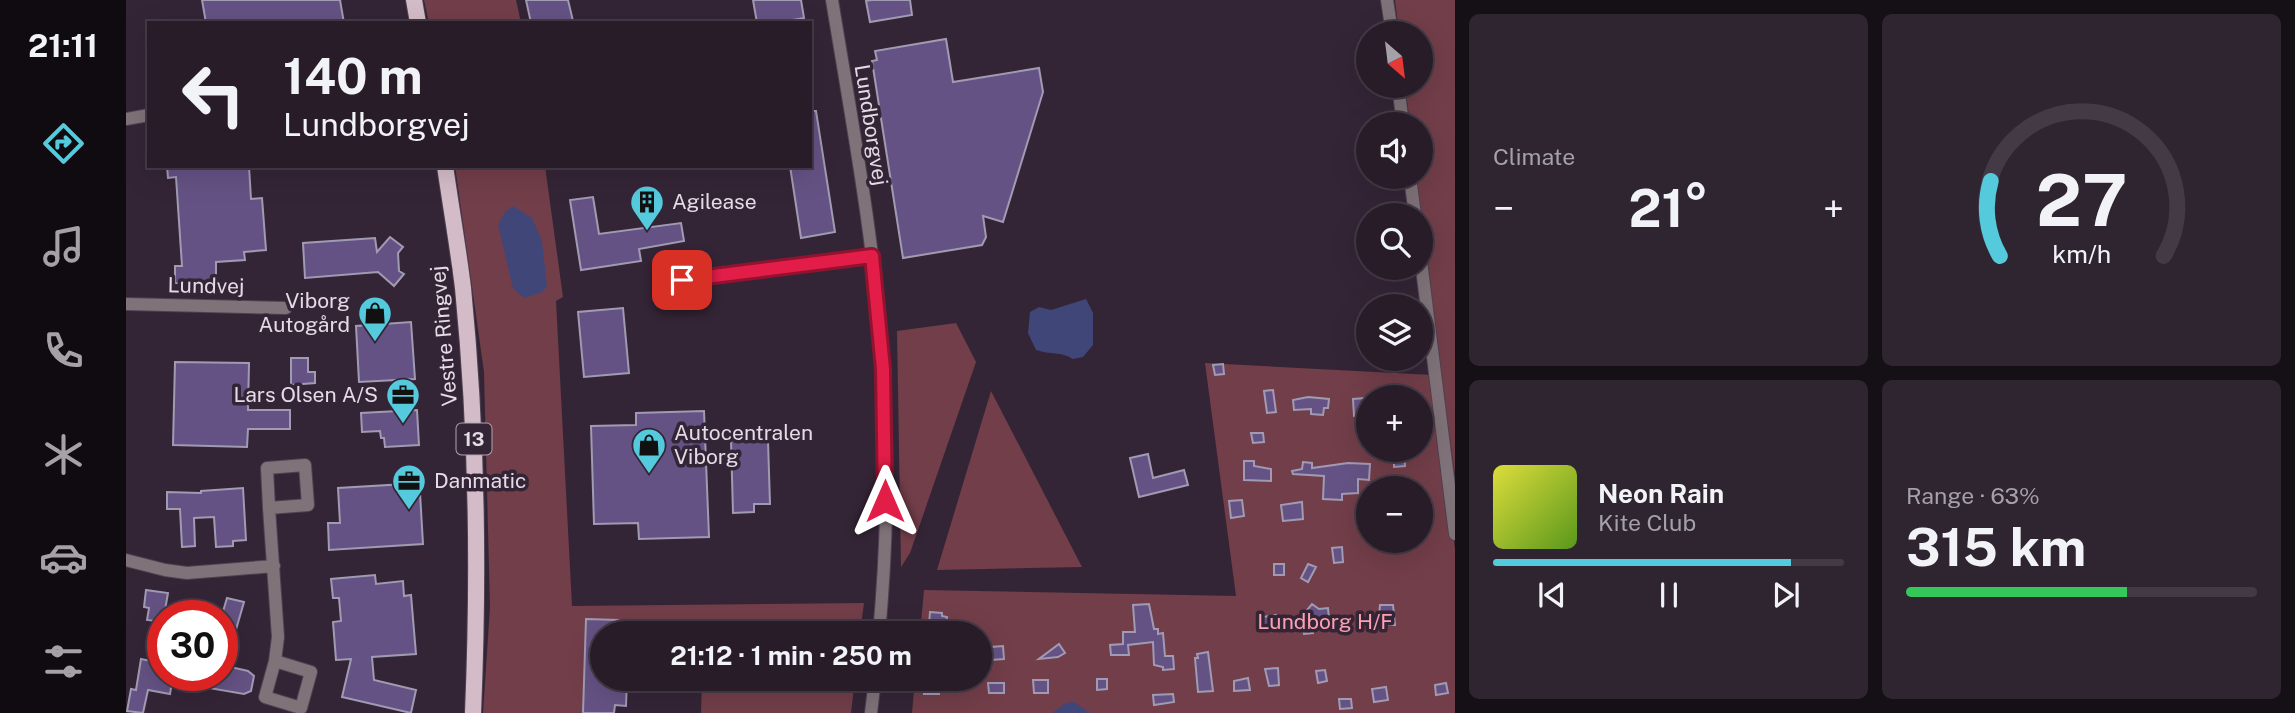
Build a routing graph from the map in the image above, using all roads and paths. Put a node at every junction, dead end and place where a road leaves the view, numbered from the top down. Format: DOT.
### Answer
graph roads {
  1 [pos="414,0"];
  2 [pos="832,0"];
  3 [pos="1387,0"];
  4 [pos="418,21"];
  5 [pos="1390,21"];
  6 [pos="147,115"];
  7 [pos="126,119"];
  8 [pos="445,168"];
  9 [pos="872,256"];
  10 [pos="1423,280"];
  11 [pos="665,283"];
  12 [pos="126,304"];
  13 [pos="286,308"];
  14 [pos="269,508"];
  15 [pos="1455,534"];
  16 [pos="126,560"];
  17 [pos="274,566"];
  18 [pos="880,621"];
  19 [pos="275,661"];
  20 [pos="874,691"];
  21 [pos="472,713"];
  22 [pos="871,713"];
  1 -- 4 [label="main road"];
  2 -- 9 [label="street, Lundborgvej"];
  3 -- 5 [label="street"];
  6 -- 7 [label="street"];
  8 -- 21 [label="main road, Vestre Ringvej / 13"];
  9 -- 11 [label="street"];
  9 -- 18 [label="street, Lundborgvej"];
  10 -- 15 [label="street"];
  12 -- 13 [label="street, Lundvej"];
  14 -- 14 [label="street"];
  14 -- 17 [label="street"];
  16 -- 17 [label="street"];
  17 -- 19 [label="street"];
  20 -- 22 [label="street"];
}
